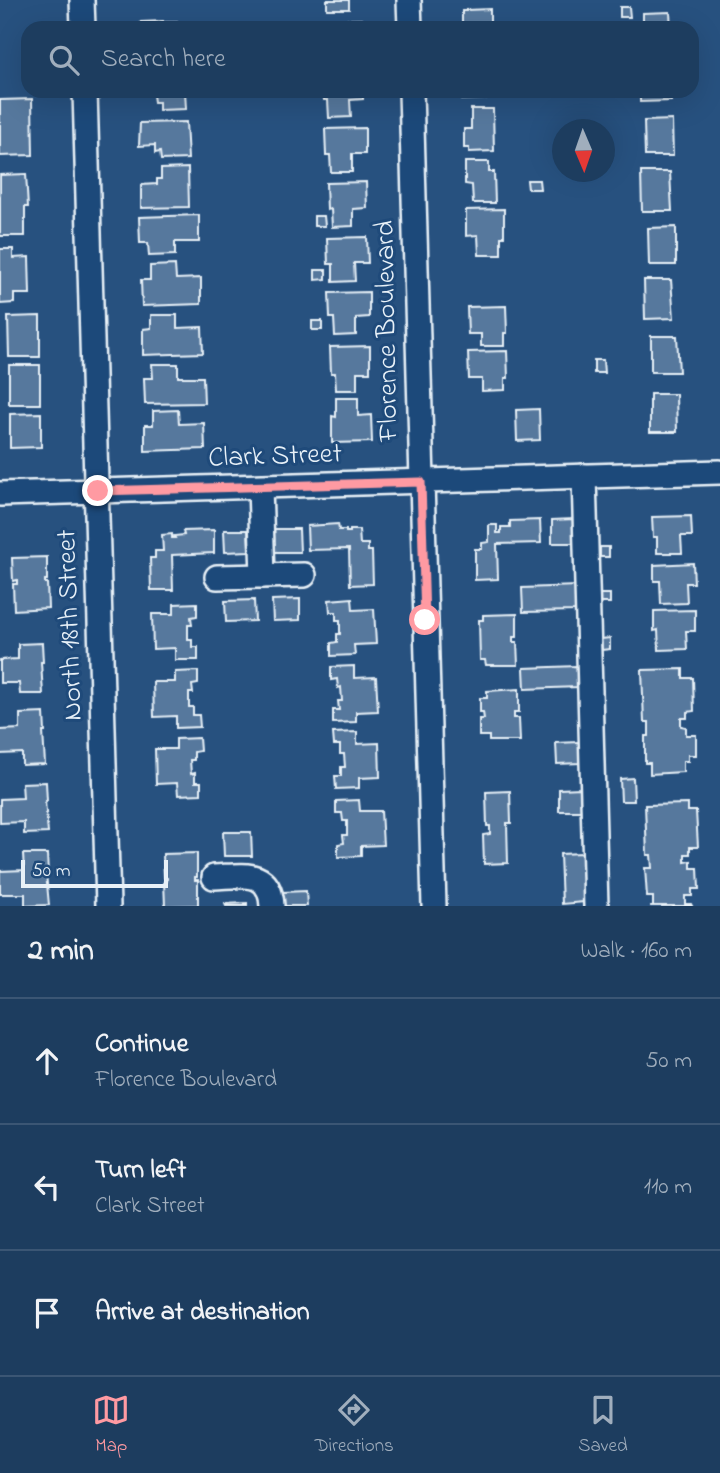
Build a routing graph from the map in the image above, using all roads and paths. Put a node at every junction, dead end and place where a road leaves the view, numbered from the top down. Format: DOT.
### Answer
graph roads {
  1 [pos="82,0"];
  2 [pos="409,0"];
  3 [pos="83,21"];
  4 [pos="410,21"];
  5 [pos="85,98"];
  6 [pos="411,98"];
  7 [pos="720,472"];
  8 [pos="584,476"];
  9 [pos="421,482"];
  10 [pos="260,487"];
  11 [pos="98,491"];
  12 [pos="0,494"];
  13 [pos="304,575"];
  14 [pos="263,576"];
  15 [pos="216,577"];
  16 [pos="214,877"];
  17 [pos="108,906"];
  18 [pos="272,906"];
  19 [pos="434,906"];
  20 [pos="596,906"];
  1 -- 3 [label="street"];
  2 -- 4 [label="street"];
  5 -- 11 [label="street, North 18th Street"];
  6 -- 9 [label="street, Florence Boulevard"];
  7 -- 8 [label="street, Clark Street"];
  8 -- 9 [label="street, Clark Street"];
  8 -- 20 [label="street"];
  9 -- 10 [label="street, Clark Street"];
  9 -- 19 [label="street, Florence Boulevard"];
  10 -- 11 [label="street, Clark Street"];
  10 -- 14 [label="street"];
  11 -- 12 [label="street, Clark Street"];
  11 -- 17 [label="street, North 18th Street"];
  13 -- 14 [label="street"];
  14 -- 15 [label="street"];
  16 -- 18 [label="street"];
}
